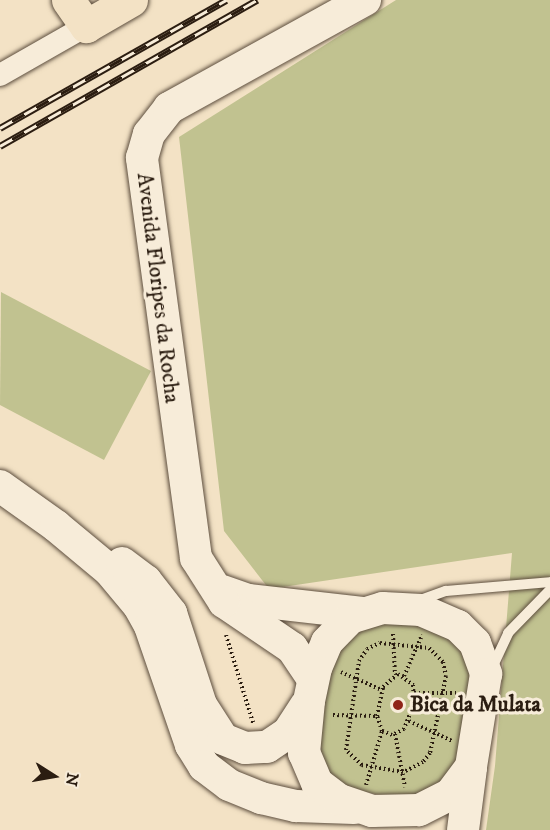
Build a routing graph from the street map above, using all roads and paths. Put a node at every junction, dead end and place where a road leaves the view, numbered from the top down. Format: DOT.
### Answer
graph roads {
  1 [pos="131,0"];
  2 [pos="365,0"];
  3 [pos="77,13"];
  4 [pos="0,75"];
  5 [pos="0,486"];
  6 [pos="56,526"];
  7 [pos="550,582"];
  8 [pos="211,585"];
  9 [pos="550,590"];
  10 [pos="397,610"];
  11 [pos="224,629"];
  12 [pos="394,642"];
  13 [pos="417,645"];
  14 [pos="395,675"];
  15 [pos="404,676"];
  16 [pos="356,678"];
  17 [pos="486,687"];
  18 [pos="312,689"];
  19 [pos="382,690"];
  20 [pos="414,693"];
  21 [pos="442,694"];
  22 [pos="349,716"];
  23 [pos="377,716"];
  24 [pos="409,721"];
  25 [pos="382,731"];
  26 [pos="434,733"];
  27 [pos="395,734"];
  28 [pos="261,749"];
  29 [pos="472,759"];
  30 [pos="372,766"];
  31 [pos="403,772"];
  32 [pos="358,808"];
  33 [pos="416,821"];
  34 [pos="463,830"];
  1 -- 3 [label="main road"];
  2 -- 8 [label="main road, Avenida Floripes da Rocha"];
  3 -- 4 [label="street"];
  5 -- 6 [label="main road"];
  6 -- 28 [label="main road"];
  6 -- 32 [label="main road"];
  7 -- 10 [label="lane"];
  8 -- 10 [label="main road"];
  8 -- 18 [label="main road, Avenida Floripes da Rocha"];
  9 -- 17 [label="lane"];
  10 -- 12 [label="path"];
  10 -- 13 [label="path"];
  10 -- 17 [label="main road"];
  10 -- 18 [label="main road"];
  11 -- 28 [label="path"];
  12 -- 13 [label="path"];
  12 -- 14 [label="path"];
  12 -- 16 [label="path"];
  13 -- 15 [label="path"];
  13 -- 21 [label="path"];
  14 -- 15 [label="path"];
  14 -- 19 [label="path"];
  15 -- 20 [label="path"];
  16 -- 18 [label="path"];
  16 -- 19 [label="path"];
  16 -- 22 [label="path"];
  17 -- 21 [label="path"];
  17 -- 29 [label="main road"];
  18 -- 22 [label="path"];
  18 -- 28 [label="main road"];
  18 -- 32 [label="main road"];
  19 -- 23 [label="path"];
  20 -- 21 [label="path"];
  20 -- 24 [label="path"];
  21 -- 26 [label="path"];
  22 -- 23 [label="path"];
  22 -- 30 [label="path"];
  23 -- 25 [label="path"];
  24 -- 26 [label="path"];
  24 -- 27 [label="path"];
  25 -- 27 [label="path"];
  25 -- 30 [label="path"];
  26 -- 29 [label="path"];
  26 -- 31 [label="path"];
  27 -- 31 [label="path"];
  29 -- 33 [label="main road"];
  29 -- 34 [label="main road"];
  30 -- 31 [label="path"];
  30 -- 32 [label="path"];
  31 -- 33 [label="path"];
  32 -- 33 [label="main road"];
}
